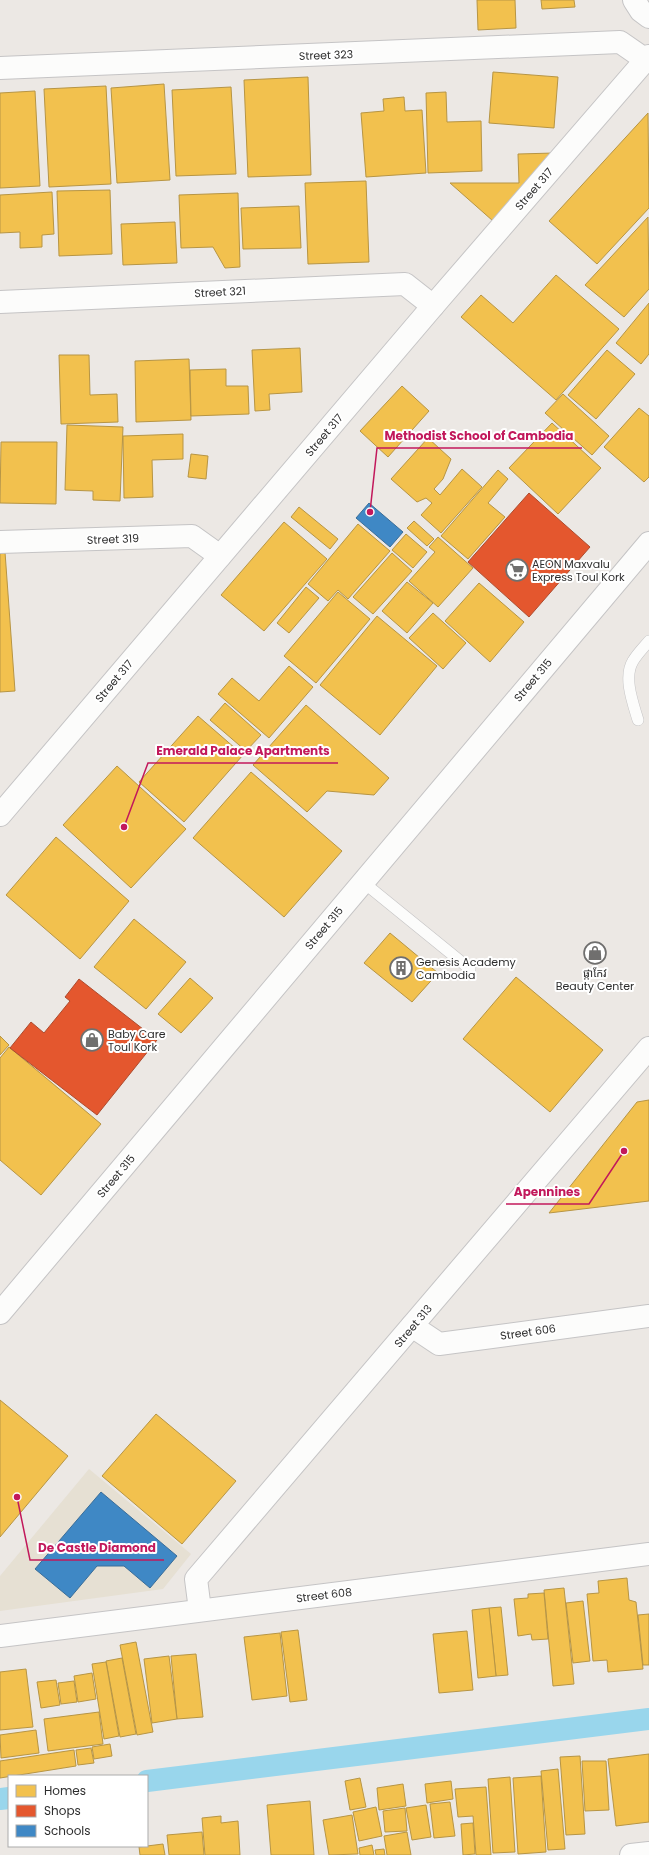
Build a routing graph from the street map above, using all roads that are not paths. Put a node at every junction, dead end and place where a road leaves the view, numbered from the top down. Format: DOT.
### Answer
graph roads {
  1 [pos="634,0"];
  2 [pos="649,17"];
  3 [pos="647,58"];
  4 [pos="0,68"];
  5 [pos="0,302"];
  6 [pos="433,306"];
  7 [pos="0,542"];
  8 [pos="649,543"];
  9 [pos="220,556"];
  10 [pos="649,641"];
  11 [pos="638,720"];
  12 [pos="0,815"];
  13 [pos="363,882"];
  14 [pos="470,969"];
  15 [pos="649,1049"];
  16 [pos="0,1313"];
  17 [pos="649,1316"];
  18 [pos="412,1326"];
  19 [pos="649,1554"];
  20 [pos="200,1610"];
  21 [pos="0,1636"];
  22 [pos="649,1853"];
  23 [pos="631,1855"];
  1 -- 2 [label="street"];
  3 -- 4 [label="street, Street 323"];
  3 -- 6 [label="street, Street 317"];
  5 -- 6 [label="street, Street 321"];
  6 -- 9 [label="street, Street 317"];
  7 -- 9 [label="street, Street 319"];
  8 -- 13 [label="street, Street 315"];
  9 -- 12 [label="street, Street 317"];
  10 -- 11 [label="lane"];
  13 -- 14 [label="lane"];
  13 -- 16 [label="street, Street 315"];
  15 -- 18 [label="street, Street 313"];
  17 -- 18 [label="street, Street 606"];
  18 -- 20 [label="street, Street 313"];
  19 -- 20 [label="street, Street 608"];
  20 -- 21 [label="street, Street 608"];
  22 -- 23 [label="street"];
}
